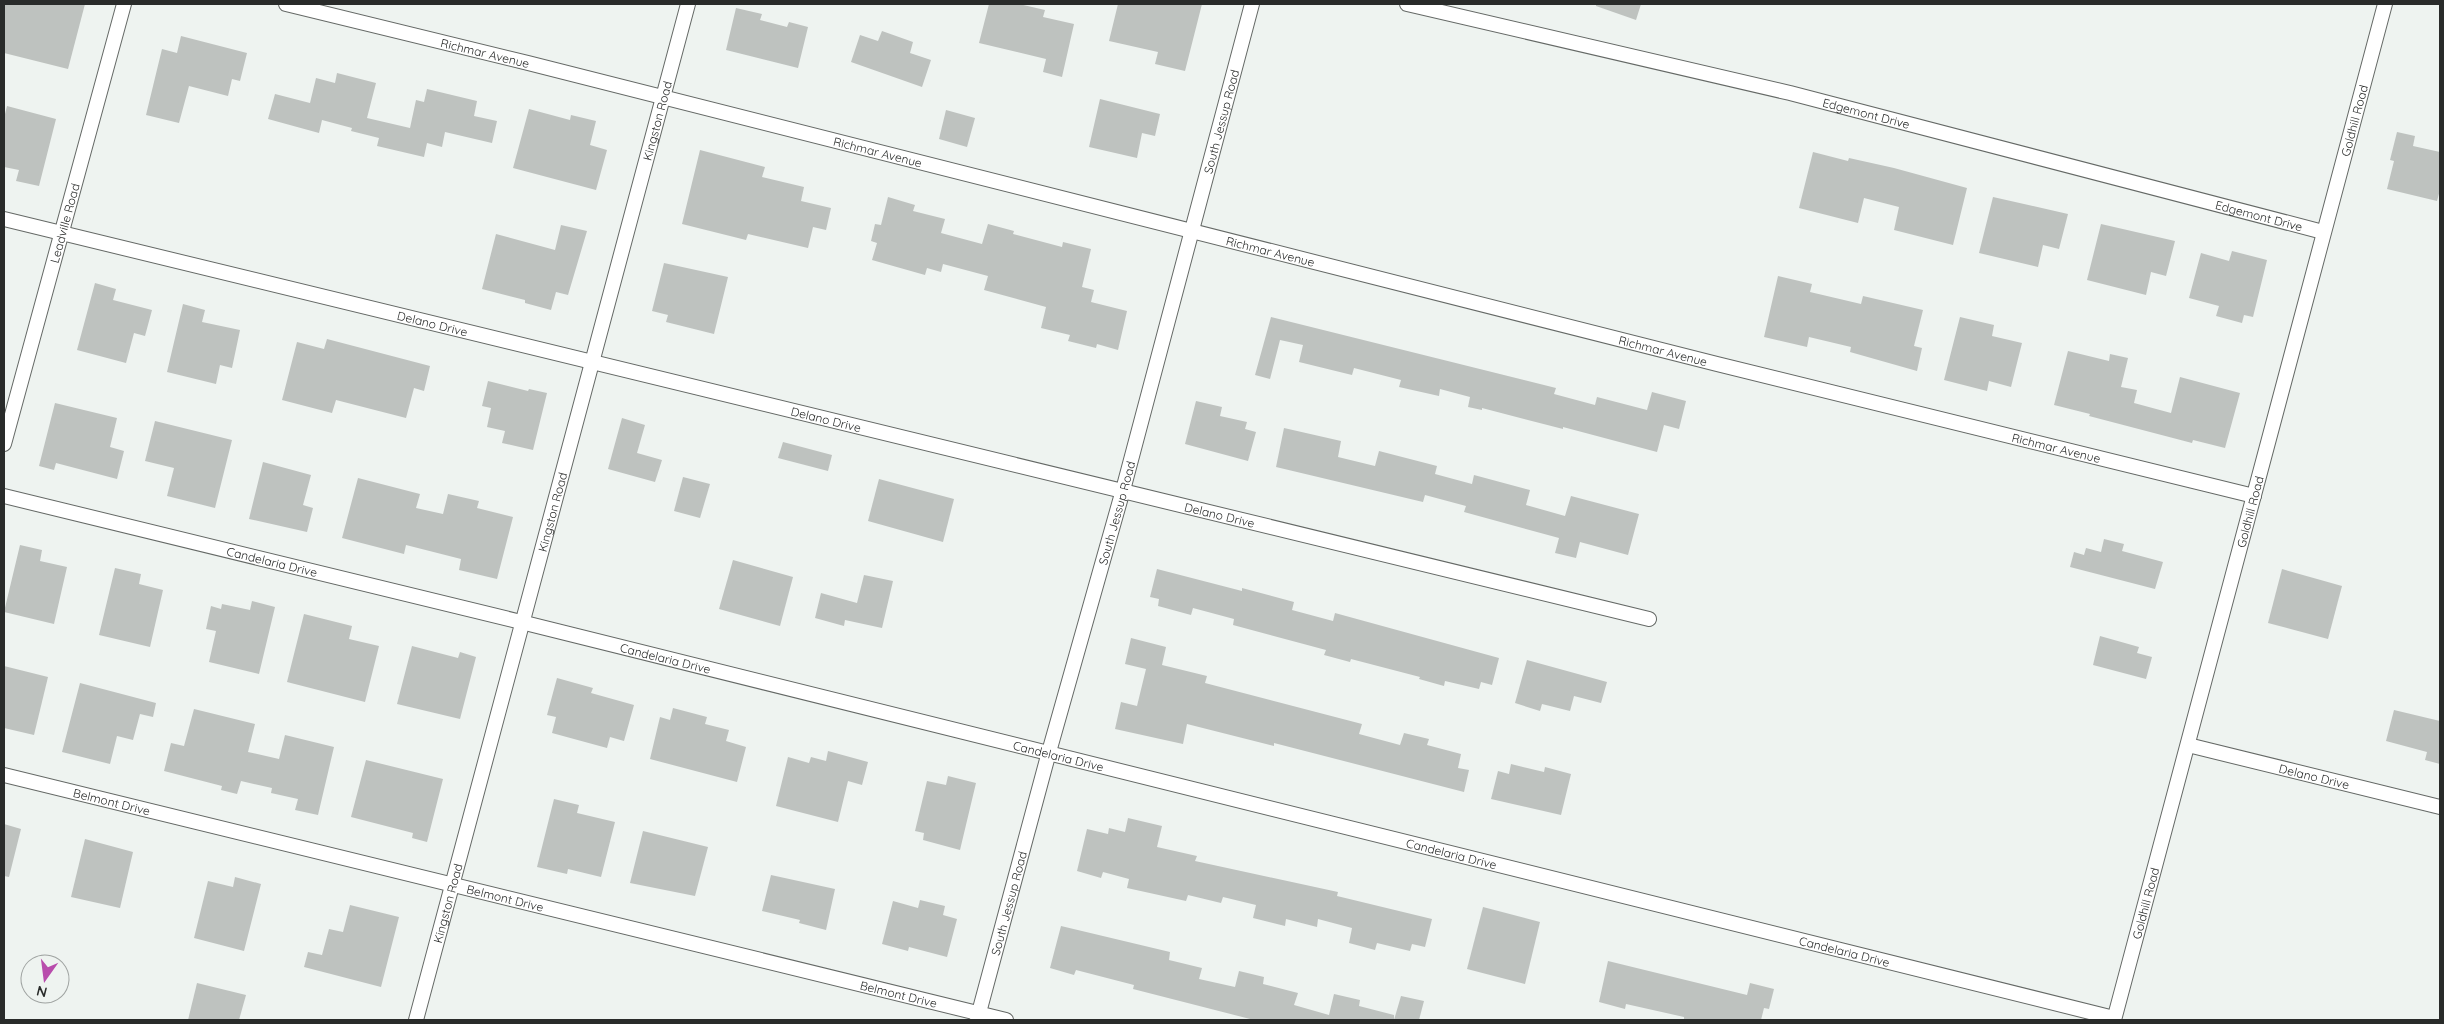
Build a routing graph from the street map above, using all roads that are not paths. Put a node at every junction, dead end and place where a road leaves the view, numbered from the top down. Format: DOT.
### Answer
graph roads {
  1 [pos="124,4"];
  2 [pos="286,4"];
  3 [pos="688,4"];
  4 [pos="1252,4"];
  5 [pos="1407,4"];
  6 [pos="2385,4"];
  7 [pos="664,97"];
  8 [pos="4,219"];
  9 [pos="1191,230"];
  10 [pos="2323,232"];
  11 [pos="62,234"];
  12 [pos="594,361"];
  13 [pos="4,444"];
  14 [pos="1122,490"];
  15 [pos="4,496"];
  16 [pos="2254,496"];
  17 [pos="1649,619"];
  18 [pos="521,622"];
  19 [pos="2188,745"];
  20 [pos="1049,752"];
  21 [pos="4,775"];
  22 [pos="2440,807"];
  23 [pos="452,885"];
  24 [pos="978,1017"];
  25 [pos="2114,1019"];
  26 [pos="416,1020"];
  27 [pos="1006,1020"];
  1 -- 11 [label="street, Leadville Road"];
  2 -- 7 [label="street, Richmar Avenue"];
  3 -- 7 [label="street, Kingston Road"];
  4 -- 9 [label="street, South Jessup Road"];
  5 -- 10 [label="street, Edgemont Drive"];
  6 -- 10 [label="street, Goldhill Road"];
  7 -- 9 [label="street, Richmar Avenue"];
  7 -- 12 [label="street, Kingston Road"];
  8 -- 11 [label="street, Delano Drive"];
  9 -- 14 [label="street, South Jessup Road"];
  9 -- 16 [label="street, Richmar Avenue"];
  10 -- 16 [label="street, Goldhill Road"];
  11 -- 12 [label="street, Delano Drive"];
  11 -- 13 [label="street, Leadville Road"];
  12 -- 14 [label="street, Delano Drive"];
  12 -- 18 [label="street, Kingston Road"];
  14 -- 17 [label="street, Delano Drive"];
  14 -- 20 [label="street, South Jessup Road"];
  15 -- 18 [label="street, Candelaria Drive"];
  16 -- 19 [label="street, Goldhill Road"];
  18 -- 20 [label="street, Candelaria Drive"];
  18 -- 23 [label="street, Kingston Road"];
  19 -- 22 [label="street, Delano Drive"];
  19 -- 25 [label="street, Goldhill Road"];
  20 -- 24 [label="street, South Jessup Road"];
  20 -- 25 [label="street, Candelaria Drive"];
  21 -- 23 [label="street, Belmont Drive"];
  23 -- 24 [label="street, Belmont Drive"];
  23 -- 26 [label="street, Kingston Road"];
  24 -- 27 [label="street, Belmont Drive"];
}
